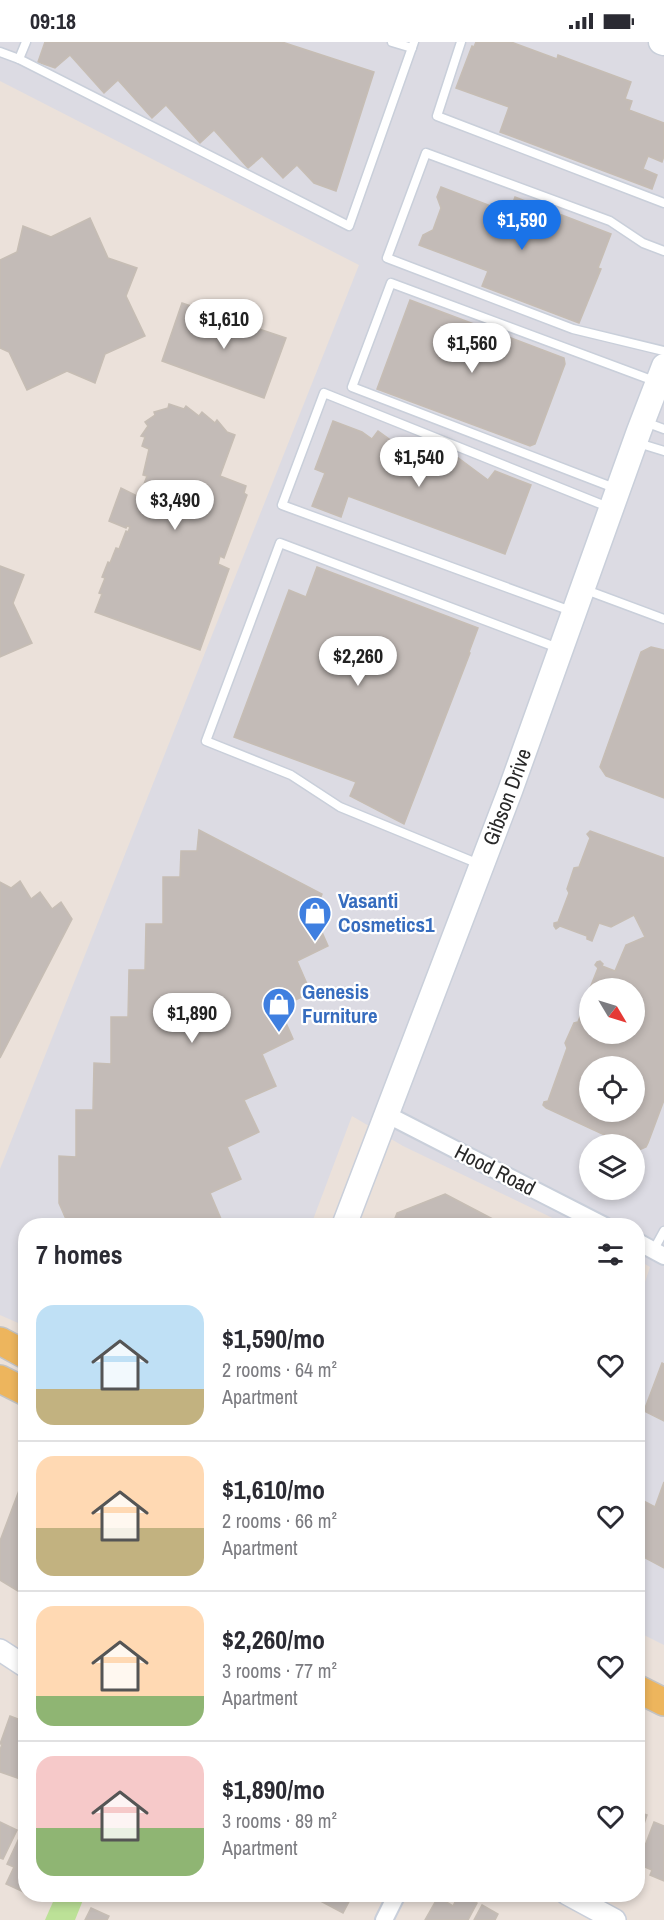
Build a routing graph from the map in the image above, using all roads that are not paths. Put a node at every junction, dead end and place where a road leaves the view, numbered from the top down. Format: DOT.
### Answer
graph roads {
  1 [pos="26,42"];
  2 [pos="392,42"];
  3 [pos="461,42"];
  4 [pos="413,45"];
  5 [pos="0,52"];
  6 [pos="19,59"];
  7 [pos="664,203"];
  8 [pos="664,250"];
  9 [pos="664,351"];
  10 [pos="661,374"];
  11 [pos="647,431"];
  12 [pos="664,451"];
  13 [pos="615,498"];
  14 [pos="582,589"];
  15 [pos="574,612"];
  16 [pos="664,619"];
  17 [pos="561,649"];
  18 [pos="482,865"];
  19 [pos="386,1114"];
  20 [pos="347,1218"];
  21 [pos="588,1218"];
  22 [pos="664,1231"];
  23 [pos="645,1246"];
  24 [pos="659,1253"];
  25 [pos="0,1341"];
  26 [pos="18,1351"];
  27 [pos="0,1379"];
  28 [pos="18,1388"];
  29 [pos="0,1650"];
  30 [pos="18,1662"];
  31 [pos="645,1692"];
  32 [pos="664,1702"];
  33 [pos="393,1902"];
  34 [pos="582,1902"];
  35 [pos="384,1920"];
  36 [pos="615,1920"];
  1 -- 6 [label="lane"];
  2 -- 4 [label="lane"];
  3 -- 7 [label="lane"];
  4 -- 6 [label="lane"];
  5 -- 6 [label="lane"];
  8 -- 9 [label="lane"];
  10 -- 11 [label="main road, Gibson Drive"];
  10 -- 13 [label="lane"];
  11 -- 12 [label="lane"];
  11 -- 13 [label="main road, Gibson Drive"];
  13 -- 14 [label="main road, Gibson Drive"];
  13 -- 15 [label="lane"];
  14 -- 15 [label="main road, Gibson Drive"];
  14 -- 16 [label="lane"];
  15 -- 17 [label="main road, Gibson Drive"];
  17 -- 18 [label="main road, Gibson Drive"];
  17 -- 18 [label="lane"];
  18 -- 19 [label="main road, Gibson Drive"];
  19 -- 20 [label="main road, Gibson Drive"];
  19 -- 21 [label="street, Hood Road"];
  22 -- 24 [label="lane"];
  23 -- 24 [label="street"];
  25 -- 26 [label="main road"];
  27 -- 28 [label="main road"];
  29 -- 30 [label="street"];
  31 -- 32 [label="main road"];
  33 -- 35 [label="street"];
  34 -- 36 [label="street"];
}
